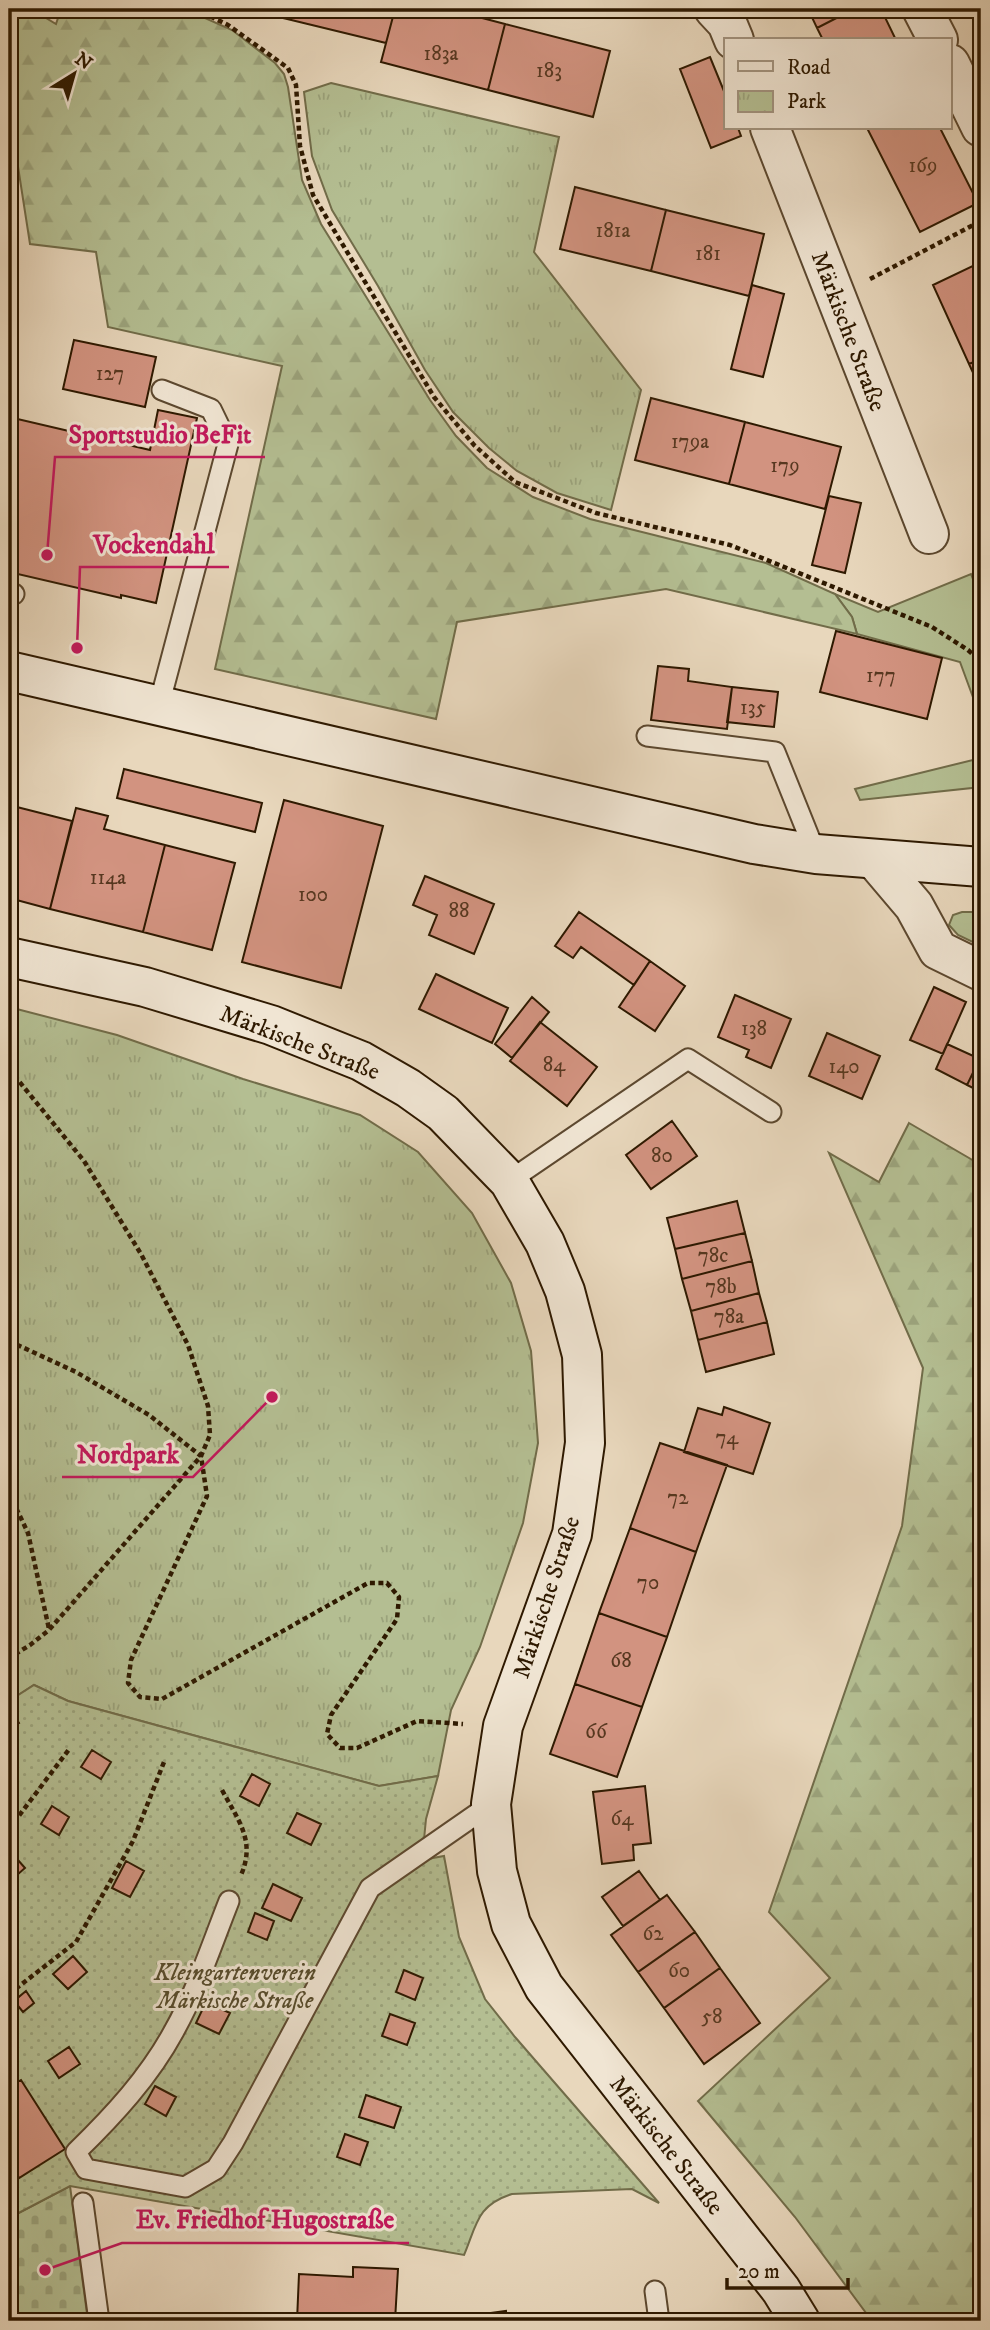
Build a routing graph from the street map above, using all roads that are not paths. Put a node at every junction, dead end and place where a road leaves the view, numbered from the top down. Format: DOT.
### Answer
graph roads {
  1 [pos="714,9"];
  2 [pos="922,9"];
  3 [pos="733,38"];
  4 [pos="937,38"];
  5 [pos="951,66"];
  6 [pos="981,127"];
  7 [pos="771,130"];
  8 [pos="162,390"];
  9 [pos="929,534"];
  10 [pos="9,671"];
  11 [pos="159,705"];
  12 [pos="647,736"];
  13 [pos="981,852"];
  14 [pos="816,854"];
  15 [pos="875,860"];
  16 [pos="981,867"];
  17 [pos="9,957"];
  18 [pos="981,971"];
  19 [pos="772,1112"];
  20 [pos="509,1181"];
  21 [pos="491,1804"];
  22 [pos="229,1901"];
  23 [pos="83,2203"];
  24 [pos="655,2291"];
  25 [pos="99,2321"];
  26 [pos="659,2321"];
  27 [pos="800,2321"];
  1 -- 3 [label="main road"];
  2 -- 4 [label="main road"];
  5 -- 6 [label="main road"];
  7 -- 9 [label="main road, Märkische Straße"];
  8 -- 11 [label="lane"];
  10 -- 11 [label="main road"];
  11 -- 14 [label="main road"];
  12 -- 14 [label="lane"];
  13 -- 15 [label="main road"];
  14 -- 15 [label="main road"];
  15 -- 16 [label="main road"];
  15 -- 18 [label="main road"];
  17 -- 20 [label="main road, Märkische Straße"];
  19 -- 20 [label="lane"];
  20 -- 21 [label="main road, Märkische Straße"];
  21 -- 22 [label="lane"];
  21 -- 27 [label="main road, Märkische Straße"];
  23 -- 25 [label="lane"];
  24 -- 26 [label="lane"];
}
